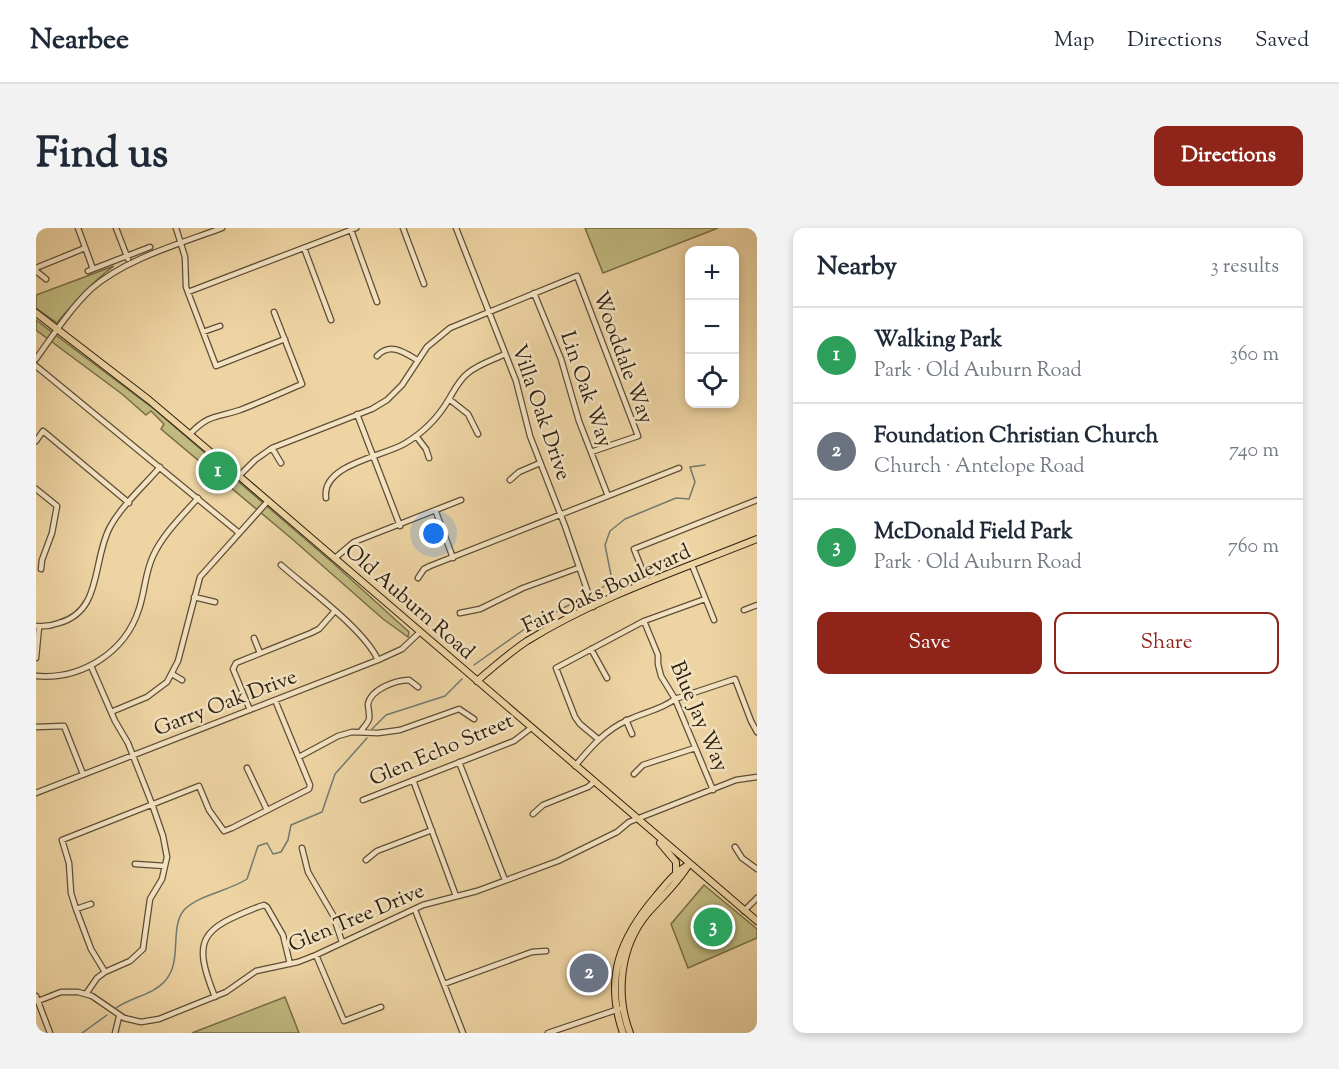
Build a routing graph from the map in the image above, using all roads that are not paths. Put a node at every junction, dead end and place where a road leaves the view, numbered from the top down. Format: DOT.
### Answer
graph roads {
  1 [pos="78,228"];
  2 [pos="116,228"];
  3 [pos="176,228"];
  4 [pos="222,228"];
  5 [pos="403,228"];
  6 [pos="456,228"];
  7 [pos="353,229"];
  8 [pos="181,244"];
  9 [pos="150,247"];
  10 [pos="85,248"];
  11 [pos="304,248"];
  12 [pos="126,256"];
  13 [pos="130,264"];
  14 [pos="36,270"];
  15 [pos="46,279"];
  16 [pos="424,284"];
  17 [pos="188,292"];
  18 [pos="534,293"];
  19 [pos="377,302"];
  20 [pos="489,311"];
  21 [pos="274,312"];
  22 [pos="36,313"];
  23 [pos="331,320"];
  24 [pos="220,326"];
  25 [pos="57,329"];
  26 [pos="203,332"];
  27 [pos="285,339"];
  28 [pos="506,354"];
  29 [pos="377,356"];
  30 [pos="36,359"];
  31 [pos="417,360"];
  32 [pos="36,366"];
  33 [pos="449,399"];
  34 [pos="357,414"];
  35 [pos="190,434"];
  36 [pos="478,434"];
  37 [pos="416,436"];
  38 [pos="36,441"];
  39 [pos="272,448"];
  40 [pos="591,453"];
  41 [pos="374,457"];
  42 [pos="429,458"];
  43 [pos="540,463"];
  44 [pos="281,464"];
  45 [pos="160,467"];
  46 [pos="680,468"];
  47 [pos="240,476"];
  48 [pos="510,480"];
  49 [pos="36,489"];
  50 [pos="609,496"];
  51 [pos="198,498"];
  52 [pos="326,498"];
  53 [pos="461,500"];
  54 [pos="757,500"];
  55 [pos="268,501"];
  56 [pos="129,503"];
  57 [pos="436,512"];
  58 [pos="561,516"];
  59 [pos="400,526"];
  60 [pos="238,532"];
  61 [pos="757,539"];
  62 [pos="335,558"];
  63 [pos="453,558"];
  64 [pos="281,565"];
  65 [pos="692,565"];
  66 [pos="578,568"];
  67 [pos="41,569"];
  68 [pos="418,578"];
  69 [pos="647,582"];
  70 [pos="194,597"];
  71 [pos="705,598"];
  72 [pos="215,602"];
  73 [pos="757,605"];
  74 [pos="593,607"];
  75 [pos="744,610"];
  76 [pos="334,612"];
  77 [pos="460,613"];
  78 [pos="714,620"];
  79 [pos="644,621"];
  80 [pos="37,627"];
  81 [pos="420,632"];
  82 [pos="254,638"];
  83 [pos="591,649"];
  84 [pos="260,653"];
  85 [pos="36,658"];
  86 [pos="378,660"];
  87 [pos="91,666"];
  88 [pos="172,674"];
  89 [pos="36,676"];
  90 [pos="607,678"];
  91 [pos="182,680"];
  92 [pos="477,681"];
  93 [pos="418,687"];
  94 [pos="675,699"];
  95 [pos="275,700"];
  96 [pos="250,710"];
  97 [pos="111,712"];
  98 [pos="474,719"];
  99 [pos="626,720"];
  100 [pos="36,727"];
  101 [pos="531,728"];
  102 [pos="361,731"];
  103 [pos="757,732"];
  104 [pos="632,734"];
  105 [pos="598,739"];
  106 [pos="695,748"];
  107 [pos="133,756"];
  108 [pos="298,757"];
  109 [pos="459,762"];
  110 [pos="575,766"];
  111 [pos="247,768"];
  112 [pos="83,774"];
  113 [pos="634,774"];
  114 [pos="757,777"];
  115 [pos="413,780"];
  116 [pos="594,782"];
  117 [pos="713,790"];
  118 [pos="36,793"];
  119 [pos="363,800"];
  120 [pos="152,804"];
  121 [pos="267,810"];
  122 [pos="533,814"];
  123 [pos="637,820"];
  124 [pos="432,830"];
  125 [pos="656,835"];
  126 [pos="735,847"];
  127 [pos="302,848"];
  128 [pos="366,860"];
  129 [pos="135,864"];
  130 [pos="689,864"];
  131 [pos="165,866"];
  132 [pos="757,869"];
  133 [pos="676,873"];
  134 [pos="505,880"];
  135 [pos="456,896"];
  136 [pos="757,898"];
  137 [pos="91,904"];
  138 [pos="76,909"];
  139 [pos="415,910"];
  140 [pos="744,911"];
  141 [pos="757,921"];
  142 [pos="342,942"];
  143 [pos="546,951"];
  144 [pos="316,955"];
  145 [pos="290,964"];
  146 [pos="105,972"];
  147 [pos="444,984"];
  148 [pos="86,994"];
  149 [pos="215,997"];
  150 [pos="37,998"];
  151 [pos="381,1007"];
  152 [pos="620,1009"];
  153 [pos="119,1017"];
  154 [pos="50,1033"];
  155 [pos="115,1033"];
  156 [pos="464,1033"];
  157 [pos="548,1033"];
  158 [pos="623,1033"];
  159 [pos="630,1033"];
  1 -- 10 [label="street"];
  2 -- 12 [label="street"];
  3 -- 8 [label="street"];
  4 -- 8 [label="street"];
  5 -- 16 [label="street"];
  6 -- 20 [label="street, Villa Oak Drive"];
  7 -- 11 [label="street"];
  7 -- 19 [label="street"];
  8 -- 13 [label="street"];
  8 -- 17 [label="street"];
  9 -- 12 [label="street"];
  10 -- 12 [label="street"];
  10 -- 14 [label="street"];
  11 -- 17 [label="street"];
  11 -- 23 [label="street"];
  12 -- 13 [label="street"];
  13 -- 25 [label="street"];
  14 -- 15 [label="street"];
  17 -- 26 [label="street"];
  18 -- 20 [label="street, Wooddale Way"];
  18 -- 40 [label="street, Lin Oak Way"];
  18 -- 40 [label="street, Wooddale Way"];
  20 -- 28 [label="street, Villa Oak Drive"];
  20 -- 31 [label="street, Wooddale Way"];
  21 -- 27 [label="street"];
  22 -- 25 [label="main road, Old Auburn Road"];
  24 -- 26 [label="street"];
  25 -- 30 [label="street"];
  25 -- 35 [label="main road, Old Auburn Road"];
  26 -- 27 [label="street"];
  27 -- 35 [label="street"];
  28 -- 33 [label="street"];
  28 -- 43 [label="street, Villa Oak Drive"];
  29 -- 31 [label="street"];
  31 -- 34 [label="street, Wooddale Way"];
  32 -- 45 [label="street"];
  33 -- 36 [label="street"];
  33 -- 37 [label="street"];
  34 -- 39 [label="street, Wooddale Way"];
  34 -- 41 [label="street"];
  35 -- 47 [label="main road, Old Auburn Road"];
  37 -- 41 [label="street"];
  37 -- 42 [label="street"];
  38 -- 56 [label="street"];
  39 -- 44 [label="street"];
  39 -- 47 [label="street, Wooddale Way"];
  40 -- 50 [label="street, Lin Oak Way"];
  41 -- 52 [label="street"];
  41 -- 59 [label="street"];
  43 -- 48 [label="street"];
  43 -- 58 [label="street, Villa Oak Drive"];
  45 -- 51 [label="street"];
  45 -- 56 [label="street"];
  46 -- 50 [label="street"];
  47 -- 55 [label="main road, Old Auburn Road"];
  49 -- 67 [label="street"];
  50 -- 58 [label="street"];
  51 -- 60 [label="street"];
  51 -- 87 [label="street"];
  53 -- 57 [label="street"];
  54 -- 69 [label="street"];
  55 -- 60 [label="street"];
  55 -- 62 [label="main road, Old Auburn Road"];
  56 -- 80 [label="street"];
  57 -- 59 [label="street"];
  57 -- 63 [label="street"];
  58 -- 63 [label="street"];
  58 -- 66 [label="street, Villa Oak Drive"];
  59 -- 62 [label="street"];
  60 -- 70 [label="street"];
  61 -- 65 [label="main road, Fair Oaks Boulevard"];
  62 -- 81 [label="main road, Old Auburn Road"];
  63 -- 68 [label="street"];
  64 -- 76 [label="street"];
  65 -- 69 [label="main road, Fair Oaks Boulevard"];
  65 -- 71 [label="street"];
  66 -- 74 [label="street, Villa Oak Drive"];
  66 -- 77 [label="street"];
  69 -- 74 [label="main road, Fair Oaks Boulevard"];
  70 -- 72 [label="street"];
  70 -- 88 [label="street"];
  71 -- 78 [label="street"];
  71 -- 79 [label="street"];
  73 -- 75 [label="street"];
  74 -- 92 [label="main road, Fair Oaks Boulevard"];
  76 -- 84 [label="street"];
  76 -- 86 [label="street"];
  79 -- 83 [label="street"];
  79 -- 94 [label="street, Blue Jay Way"];
  80 -- 85 [label="street"];
  81 -- 86 [label="street, Garry Oak Drive"];
  81 -- 92 [label="main road, Old Auburn Road"];
  82 -- 84 [label="street"];
  83 -- 90 [label="street"];
  83 -- 105 [label="street"];
  84 -- 96 [label="street"];
  86 -- 95 [label="street, Garry Oak Drive"];
  87 -- 89 [label="street"];
  87 -- 97 [label="street"];
  88 -- 91 [label="street"];
  88 -- 97 [label="street"];
  92 -- 101 [label="main road, Old Auburn Road"];
  93 -- 102 [label="street"];
  94 -- 99 [label="street"];
  94 -- 103 [label="street"];
  94 -- 106 [label="street, Blue Jay Way"];
  95 -- 96 [label="street, Garry Oak Drive"];
  95 -- 108 [label="street"];
  96 -- 107 [label="street, Garry Oak Drive"];
  97 -- 107 [label="street"];
  98 -- 102 [label="street"];
  99 -- 104 [label="street"];
  99 -- 105 [label="street"];
  100 -- 112 [label="street"];
  101 -- 109 [label="street, Glen Echo Street"];
  101 -- 110 [label="main road, Old Auburn Road"];
  102 -- 108 [label="street"];
  105 -- 110 [label="street"];
  106 -- 113 [label="street"];
  106 -- 117 [label="street, Blue Jay Way"];
  107 -- 112 [label="street, Garry Oak Drive"];
  107 -- 120 [label="street"];
  108 -- 121 [label="street"];
  109 -- 115 [label="street, Glen Echo Street"];
  109 -- 134 [label="street"];
  110 -- 116 [label="main road, Old Auburn Road"];
  111 -- 121 [label="street"];
  112 -- 118 [label="street, Garry Oak Drive"];
  114 -- 117 [label="street, Glen Tree Drive"];
  115 -- 119 [label="street, Glen Echo Street"];
  115 -- 124 [label="street"];
  116 -- 122 [label="street"];
  116 -- 123 [label="main road, Old Auburn Road"];
  117 -- 123 [label="street, Glen Tree Drive"];
  120 -- 121 [label="street"];
  120 -- 131 [label="street"];
  120 -- 138 [label="street"];
  123 -- 125 [label="main road, Old Auburn Road"];
  123 -- 134 [label="street, Glen Tree Drive"];
  124 -- 128 [label="street"];
  124 -- 135 [label="street"];
  125 -- 130 [label="main road, Old Auburn Road"];
  125 -- 133 [label="main road"];
  126 -- 132 [label="street"];
  127 -- 142 [label="street"];
  129 -- 131 [label="street"];
  130 -- 133 [label="main road"];
  130 -- 140 [label="main road, Old Auburn Road"];
  130 -- 152 [label="main road"];
  131 -- 146 [label="street"];
  133 -- 152 [label="main road"];
  134 -- 135 [label="street, Glen Tree Drive"];
  135 -- 139 [label="street, Glen Tree Drive"];
  136 -- 140 [label="street"];
  137 -- 138 [label="street"];
  138 -- 146 [label="street"];
  139 -- 142 [label="street, Glen Tree Drive"];
  139 -- 147 [label="street"];
  140 -- 141 [label="main road, Old Auburn Road"];
  142 -- 144 [label="street, Glen Tree Drive"];
  143 -- 147 [label="street"];
  144 -- 145 [label="street, Glen Tree Drive"];
  144 -- 151 [label="street"];
  145 -- 149 [label="street, Glen Tree Drive"];
  145 -- 149 [label="street"];
  146 -- 148 [label="street"];
  147 -- 156 [label="street"];
  148 -- 150 [label="street"];
  148 -- 153 [label="street, Glen Tree Drive"];
  149 -- 153 [label="street, Glen Tree Drive"];
  150 -- 154 [label="street"];
  152 -- 157 [label="street"];
  152 -- 158 [label="main road"];
  152 -- 159 [label="main road"];
  153 -- 155 [label="street"];
}
